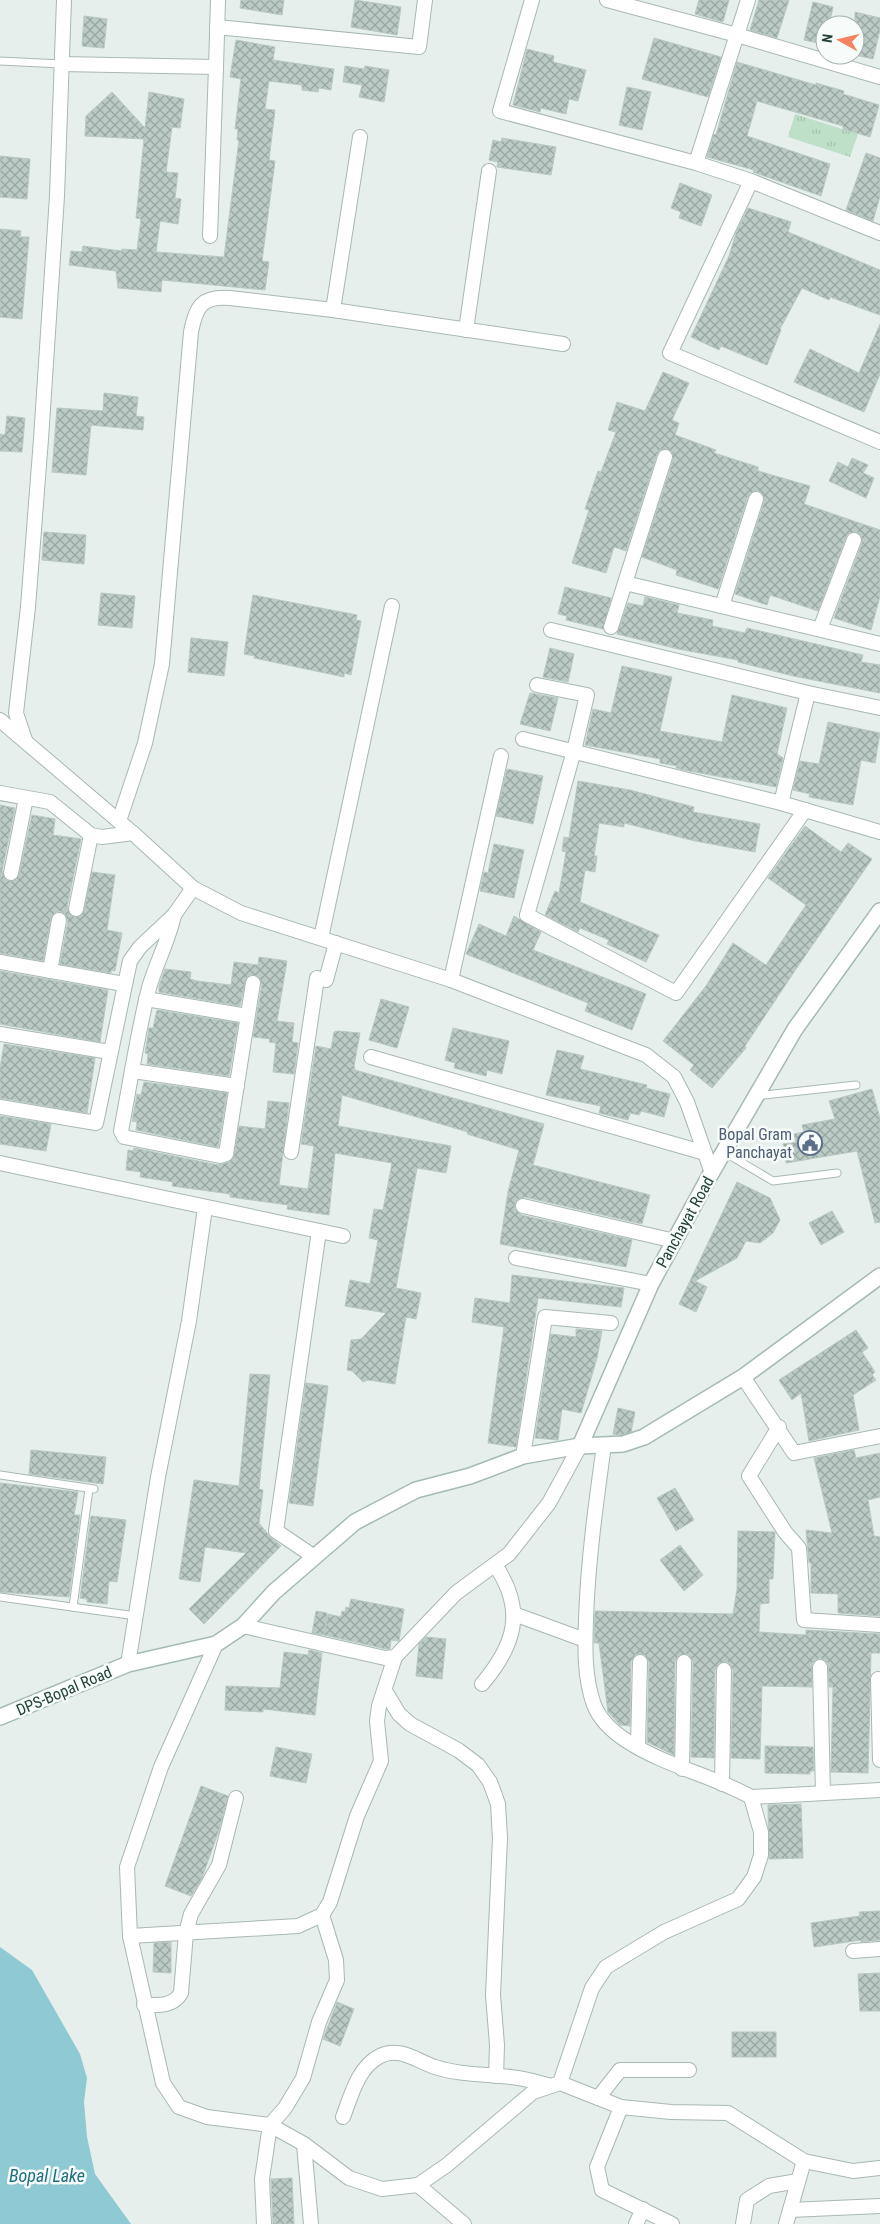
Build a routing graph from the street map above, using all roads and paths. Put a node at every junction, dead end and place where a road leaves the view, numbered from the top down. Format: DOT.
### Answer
graph roads {
  1 [pos="64,0"];
  2 [pos="218,0"];
  3 [pos="425,0"];
  4 [pos="532,0"];
  5 [pos="607,0"];
  6 [pos="748,0"];
  7 [pos="217,27"];
  8 [pos="737,35"];
  9 [pos="0,61"];
  10 [pos="61,64"];
  11 [pos="216,67"];
  12 [pos="880,77"];
  13 [pos="360,137"];
  14 [pos="696,163"];
  15 [pos="489,171"];
  16 [pos="751,181"];
  17 [pos="880,233"];
  18 [pos="210,236"];
  19 [pos="333,310"];
  20 [pos="466,330"];
  21 [pos="563,344"];
  22 [pos="878,437"];
  23 [pos="664,457"];
  24 [pos="756,499"];
  25 [pos="854,540"];
  26 [pos="625,583"];
  27 [pos="392,606"];
  28 [pos="722,606"];
  29 [pos="611,627"];
  30 [pos="551,630"];
  31 [pos="820,630"];
  32 [pos="880,644"];
  33 [pos="537,685"];
  34 [pos="808,694"];
  35 [pos="880,708"];
  36 [pos="0,720"];
  37 [pos="523,739"];
  38 [pos="25,741"];
  39 [pos="574,751"];
  40 [pos="502,756"];
  41 [pos="0,793"];
  42 [pos="26,798"];
  43 [pos="781,803"];
  44 [pos="805,810"];
  45 [pos="119,821"];
  46 [pos="880,832"];
  47 [pos="133,833"];
  48 [pos="91,835"];
  49 [pos="11,873"];
  50 [pos="193,888"];
  51 [pos="76,908"];
  52 [pos="880,911"];
  53 [pos="174,915"];
  54 [pos="59,920"];
  55 [pos="322,938"];
  56 [pos="336,943"];
  57 [pos="0,962"];
  58 [pos="50,971"];
  59 [pos="451,980"];
  60 [pos="253,983"];
  61 [pos="124,984"];
  62 [pos="146,999"];
  63 [pos="247,1016"];
  64 [pos="0,1034"];
  65 [pos="110,1052"];
  66 [pos="371,1057"];
  67 [pos="133,1071"];
  68 [pos="856,1085"];
  69 [pos="237,1086"];
  70 [pos="756,1096"];
  71 [pos="0,1107"];
  72 [pos="291,1152"];
  73 [pos="724,1152"];
  74 [pos="705,1154"];
  75 [pos="0,1163"];
  76 [pos="712,1173"];
  77 [pos="837,1173"];
  78 [pos="523,1206"];
  79 [pos="205,1208"];
  80 [pos="319,1231"];
  81 [pos="343,1236"];
  82 [pos="675,1241"];
  83 [pos="516,1258"];
  84 [pos="880,1276"];
  85 [pos="652,1284"];
  86 [pos="611,1323"];
  87 [pos="743,1377"];
  88 [pos="778,1427"];
  89 [pos="880,1436"];
  90 [pos="604,1445"];
  91 [pos="580,1446"];
  92 [pos="523,1456"];
  93 [pos="0,1476"];
  94 [pos="313,1556"];
  95 [pos="496,1565"];
  96 [pos="0,1597"];
  97 [pos="73,1607"];
  98 [pos="514,1614"];
  99 [pos="136,1616"];
  100 [pos="880,1625"];
  101 [pos="243,1626"];
  102 [pos="585,1640"];
  103 [pos="216,1644"];
  104 [pos="395,1657"];
  105 [pos="640,1662"];
  106 [pos="684,1662"];
  107 [pos="128,1664"];
  108 [pos="820,1667"];
  109 [pos="724,1670"];
  110 [pos="878,1678"];
  111 [pos="482,1684"];
  112 [pos="385,1690"];
  113 [pos="0,1717"];
  114 [pos="638,1746"];
  115 [pos="880,1760"];
  116 [pos="682,1769"];
  117 [pos="722,1784"];
  118 [pos="880,1790"];
  119 [pos="823,1793"];
  120 [pos="751,1797"];
  121 [pos="236,1798"];
  122 [pos="322,1915"];
  123 [pos="186,1933"];
  124 [pos="130,1936"];
  125 [pos="880,1949"];
  126 [pos="853,1951"];
  127 [pos="144,2006"];
  128 [pos="689,2070"];
  129 [pos="496,2076"];
  130 [pos="554,2084"];
  131 [pos="598,2098"];
  132 [pos="621,2107"];
  133 [pos="343,2117"];
  134 [pos="270,2125"];
  135 [pos="304,2144"];
  136 [pos="804,2161"];
  137 [pos="880,2168"];
  138 [pos="798,2181"];
  139 [pos="418,2186"];
  140 [pos="880,2206"];
  141 [pos="643,2209"];
  142 [pos="790,2210"];
  143 [pos="264,2224"];
  144 [pos="311,2224"];
  145 [pos="464,2224"];
  146 [pos="636,2224"];
  147 [pos="672,2224"];
  148 [pos="743,2224"];
  149 [pos="786,2224"];
  1 -- 10 [label="street"];
  2 -- 7 [label="street"];
  3 -- 7 [label="street"];
  4 -- 14 [label="street"];
  5 -- 8 [label="street"];
  6 -- 8 [label="street"];
  7 -- 11 [label="street"];
  8 -- 12 [label="street"];
  8 -- 14 [label="street"];
  9 -- 10 [label="lane"];
  10 -- 11 [label="street"];
  10 -- 38 [label="street"];
  11 -- 18 [label="street"];
  13 -- 19 [label="street"];
  14 -- 16 [label="street"];
  15 -- 20 [label="street"];
  16 -- 17 [label="street"];
  16 -- 22 [label="street"];
  19 -- 20 [label="street"];
  19 -- 45 [label="street"];
  20 -- 21 [label="street"];
  23 -- 26 [label="street"];
  24 -- 28 [label="street"];
  25 -- 31 [label="street"];
  26 -- 28 [label="street"];
  26 -- 29 [label="street"];
  27 -- 55 [label="street"];
  28 -- 31 [label="street"];
  30 -- 34 [label="street"];
  31 -- 32 [label="street"];
  33 -- 39 [label="street"];
  34 -- 35 [label="street"];
  34 -- 43 [label="street"];
  36 -- 38 [label="street"];
  37 -- 39 [label="street"];
  38 -- 45 [label="street"];
  39 -- 43 [label="street"];
  39 -- 44 [label="street"];
  40 -- 59 [label="street"];
  41 -- 42 [label="street"];
  42 -- 48 [label="street"];
  42 -- 49 [label="street"];
  43 -- 44 [label="street"];
  44 -- 46 [label="street"];
  45 -- 47 [label="street"];
  47 -- 48 [label="street"];
  47 -- 50 [label="street"];
  48 -- 51 [label="street"];
  50 -- 53 [label="street"];
  50 -- 55 [label="street"];
  52 -- 70 [label="street, Panchayat Road"];
  53 -- 61 [label="street"];
  53 -- 62 [label="street"];
  54 -- 58 [label="street"];
  55 -- 56 [label="street"];
  56 -- 59 [label="street"];
  56 -- 72 [label="street"];
  57 -- 58 [label="street"];
  58 -- 61 [label="street"];
  59 -- 74 [label="street"];
  60 -- 63 [label="street"];
  61 -- 65 [label="street"];
  62 -- 63 [label="street"];
  62 -- 67 [label="street"];
  63 -- 69 [label="street"];
  64 -- 65 [label="street"];
  65 -- 71 [label="street"];
  66 -- 74 [label="street"];
  67 -- 69 [label="street"];
  67 -- 69 [label="street"];
  68 -- 70 [label="lane"];
  70 -- 73 [label="street, Panchayat Road"];
  73 -- 76 [label="street, Panchayat Road"];
  73 -- 77 [label="lane"];
  74 -- 76 [label="street"];
  75 -- 79 [label="street"];
  76 -- 82 [label="street, Panchayat Road"];
  78 -- 82 [label="street"];
  79 -- 80 [label="street"];
  79 -- 99 [label="street"];
  80 -- 81 [label="street"];
  80 -- 94 [label="street"];
  82 -- 85 [label="street, Panchayat Road"];
  83 -- 85 [label="street"];
  84 -- 87 [label="street"];
  85 -- 91 [label="street, Panchayat Road"];
  86 -- 92 [label="street"];
  87 -- 88 [label="street"];
  87 -- 90 [label="street"];
  88 -- 89 [label="street"];
  88 -- 100 [label="street"];
  90 -- 91 [label="street"];
  90 -- 102 [label="street"];
  91 -- 92 [label="street"];
  91 -- 95 [label="street"];
  92 -- 94 [label="street"];
  93 -- 97 [label="lane"];
  94 -- 101 [label="street"];
  95 -- 98 [label="street"];
  95 -- 104 [label="street"];
  96 -- 97 [label="lane"];
  97 -- 99 [label="lane"];
  98 -- 102 [label="street"];
  98 -- 111 [label="street"];
  99 -- 107 [label="street"];
  101 -- 103 [label="street"];
  101 -- 104 [label="street"];
  102 -- 114 [label="street"];
  103 -- 107 [label="street, DPS-Bopal Road"];
  103 -- 124 [label="street"];
  104 -- 112 [label="street"];
  105 -- 114 [label="street"];
  106 -- 116 [label="street"];
  107 -- 113 [label="street, DPS-Bopal Road"];
  108 -- 119 [label="street"];
  109 -- 117 [label="street"];
  110 -- 115 [label="street"];
  112 -- 122 [label="street"];
  112 -- 129 [label="street"];
  114 -- 116 [label="street"];
  116 -- 117 [label="street"];
  117 -- 120 [label="street"];
  118 -- 119 [label="street"];
  119 -- 120 [label="street"];
  120 -- 130 [label="street"];
  121 -- 123 [label="street"];
  122 -- 123 [label="street"];
  122 -- 134 [label="street"];
  123 -- 124 [label="street"];
  123 -- 127 [label="street"];
  124 -- 127 [label="street"];
  125 -- 126 [label="street"];
  127 -- 134 [label="street"];
  128 -- 131 [label="street"];
  129 -- 130 [label="street"];
  129 -- 133 [label="street"];
  130 -- 131 [label="street"];
  130 -- 139 [label="street"];
  131 -- 132 [label="street"];
  132 -- 136 [label="street"];
  132 -- 141 [label="street"];
  134 -- 135 [label="street"];
  134 -- 143 [label="street"];
  135 -- 139 [label="street"];
  135 -- 144 [label="street"];
  136 -- 137 [label="street"];
  136 -- 138 [label="street"];
  138 -- 142 [label="street"];
  138 -- 148 [label="street"];
  139 -- 145 [label="street"];
  140 -- 142 [label="street"];
  141 -- 146 [label="street"];
  141 -- 147 [label="street"];
  142 -- 149 [label="street"];
}
